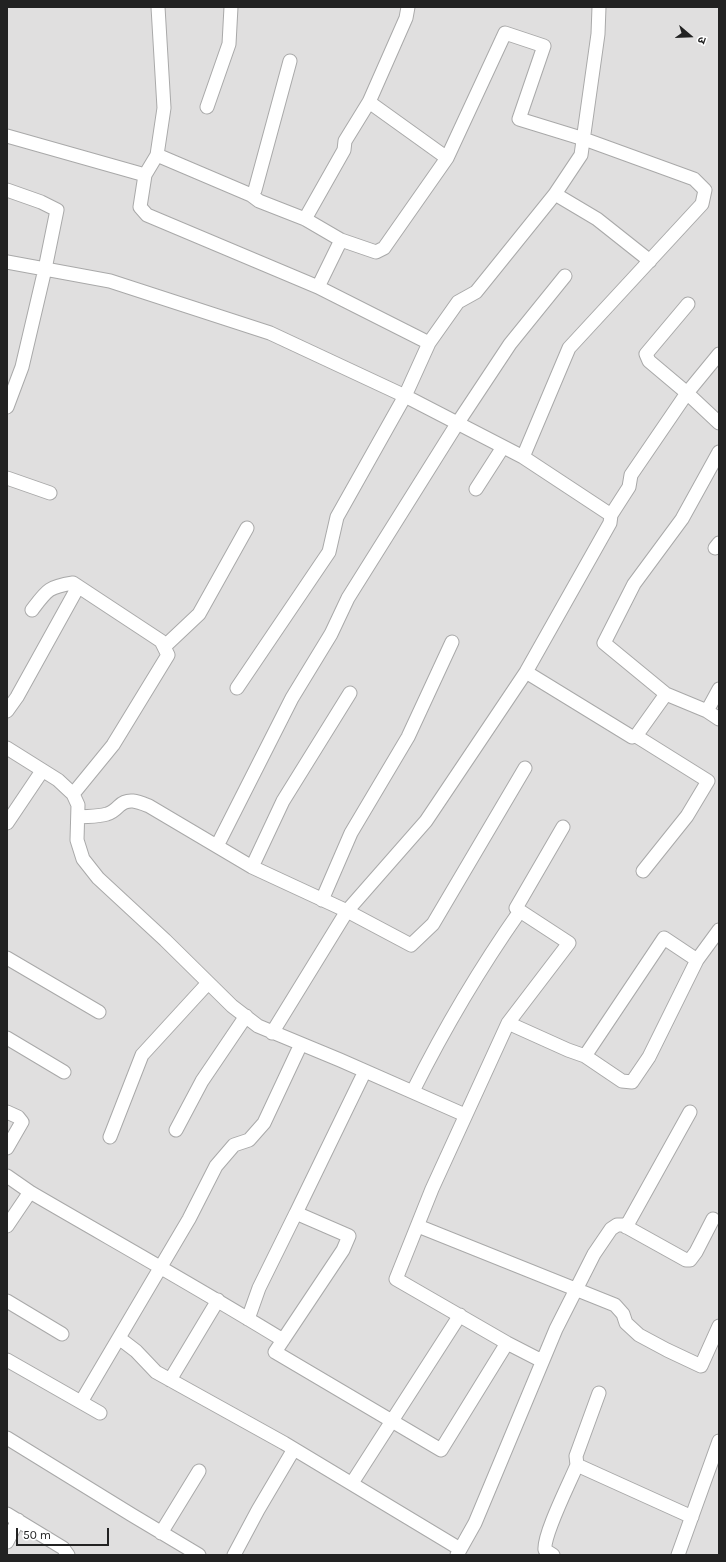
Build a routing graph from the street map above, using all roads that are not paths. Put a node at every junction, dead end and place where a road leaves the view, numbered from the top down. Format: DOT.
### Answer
graph roads {
  1 [pos="158,7"];
  2 [pos="231,7"];
  3 [pos="408,7"];
  4 [pos="599,7"];
  5 [pos="290,61"];
  6 [pos="369,102"];
  7 [pos="207,107"];
  8 [pos="7,136"];
  9 [pos="584,140"];
  10 [pos="157,155"];
  11 [pos="447,158"];
  12 [pos="145,175"];
  13 [pos="7,190"];
  14 [pos="555,194"];
  15 [pos="252,195"];
  16 [pos="305,219"];
  17 [pos="341,240"];
  18 [pos="650,261"];
  19 [pos="7,262"];
  20 [pos="45,269"];
  21 [pos="565,276"];
  22 [pos="318,287"];
  23 [pos="688,304"];
  24 [pos="429,343"];
  25 [pos="719,354"];
  26 [pos="687,393"];
  27 [pos="405,396"];
  28 [pos="7,407"];
  29 [pos="719,423"];
  30 [pos="457,424"];
  31 [pos="503,447"];
  32 [pos="719,452"];
  33 [pos="523,457"];
  34 [pos="7,478"];
  35 [pos="476,489"];
  36 [pos="50,493"];
  37 [pos="611,515"];
  38 [pos="247,528"];
  39 [pos="78,587"];
  40 [pos="32,610"];
  41 [pos="452,642"];
  42 [pos="164,647"];
  43 [pos="526,672"];
  44 [pos="237,688"];
  45 [pos="719,689"];
  46 [pos="350,693"];
  47 [pos="666,694"];
  48 [pos="7,711"];
  49 [pos="707,711"];
  50 [pos="719,718"];
  51 [pos="636,736"];
  52 [pos="7,748"];
  53 [pos="526,768"];
  54 [pos="42,771"];
  55 [pos="714,783"];
  56 [pos="73,794"];
  57 [pos="78,817"];
  58 [pos="7,823"];
  59 [pos="563,828"];
  60 [pos="217,846"];
  61 [pos="252,867"];
  62 [pos="643,871"];
  63 [pos="322,900"];
  64 [pos="347,911"];
  65 [pos="520,911"];
  66 [pos="719,930"];
  67 [pos="7,958"];
  68 [pos="698,960"];
  69 [pos="208,983"];
  70 [pos="99,1012"];
  71 [pos="246,1016"];
  72 [pos="508,1023"];
  73 [pos="272,1033"];
  74 [pos="7,1038"];
  75 [pos="301,1044"];
  76 [pos="585,1056"];
  77 [pos="365,1071"];
  78 [pos="64,1072"];
  79 [pos="413,1091"];
  80 [pos="7,1112"];
  81 [pos="690,1112"];
  82 [pos="465,1115"];
  83 [pos="176,1130"];
  84 [pos="110,1137"];
  85 [pos="7,1148"];
  86 [pos="7,1176"];
  87 [pos="30,1192"];
  88 [pos="296,1213"];
  89 [pos="713,1224"];
  90 [pos="7,1226"];
  91 [pos="418,1226"];
  92 [pos="626,1227"];
  93 [pos="160,1267"];
  94 [pos="576,1290"];
  95 [pos="218,1300"];
  96 [pos="7,1301"];
  97 [pos="460,1316"];
  98 [pos="248,1319"];
  99 [pos="719,1326"];
  100 [pos="62,1334"];
  101 [pos="119,1338"];
  102 [pos="283,1340"];
  103 [pos="506,1343"];
  104 [pos="7,1360"];
  105 [pos="542,1361"];
  106 [pos="170,1380"];
  107 [pos="599,1393"];
  108 [pos="81,1402"];
  109 [pos="100,1413"];
  110 [pos="392,1421"];
  111 [pos="7,1438"];
  112 [pos="719,1441"];
  113 [pos="294,1449"];
  114 [pos="576,1465"];
  115 [pos="199,1471"];
  116 [pos="352,1483"];
  117 [pos="7,1514"];
  118 [pos="692,1517"];
  119 [pos="18,1520"];
  120 [pos="161,1533"];
  121 [pos="7,1542"];
  122 [pos="459,1552"];
  123 [pos="68,1555"];
  124 [pos="199,1555"];
  125 [pos="234,1555"];
  126 [pos="553,1555"];
  127 [pos="678,1555"];
  1 -- 10 [label="street"];
  2 -- 7 [label="street"];
  3 -- 6 [label="street"];
  4 -- 9 [label="street"];
  5 -- 15 [label="street"];
  6 -- 11 [label="street"];
  6 -- 16 [label="street"];
  8 -- 12 [label="street"];
  9 -- 11 [label="street"];
  9 -- 14 [label="street"];
  9 -- 18 [label="street"];
  10 -- 12 [label="street"];
  10 -- 15 [label="street"];
  11 -- 17 [label="street"];
  12 -- 22 [label="street"];
  13 -- 20 [label="street"];
  14 -- 18 [label="street"];
  14 -- 24 [label="street"];
  15 -- 16 [label="street"];
  16 -- 17 [label="street"];
  17 -- 22 [label="street"];
  18 -- 33 [label="street"];
  19 -- 20 [label="street"];
  20 -- 27 [label="street"];
  20 -- 28 [label="street"];
  21 -- 30 [label="street"];
  22 -- 24 [label="street"];
  23 -- 26 [label="street"];
  24 -- 27 [label="street"];
  25 -- 26 [label="street"];
  26 -- 29 [label="street"];
  26 -- 37 [label="street"];
  27 -- 30 [label="street"];
  27 -- 44 [label="street"];
  30 -- 31 [label="street"];
  30 -- 60 [label="street"];
  31 -- 33 [label="street"];
  31 -- 35 [label="street"];
  32 -- 47 [label="street"];
  33 -- 37 [label="street"];
  34 -- 36 [label="street"];
  37 -- 43 [label="street"];
  38 -- 42 [label="street"];
  39 -- 40 [label="street"];
  39 -- 42 [label="street"];
  39 -- 48 [label="street"];
  41 -- 63 [label="street"];
  42 -- 56 [label="street"];
  43 -- 51 [label="street"];
  43 -- 64 [label="street"];
  45 -- 49 [label="street"];
  46 -- 61 [label="street"];
  47 -- 49 [label="street"];
  47 -- 51 [label="street"];
  49 -- 50 [label="street"];
  51 -- 55 [label="street"];
  52 -- 54 [label="street"];
  53 -- 64 [label="street"];
  54 -- 56 [label="street"];
  54 -- 58 [label="street"];
  55 -- 62 [label="street"];
  56 -- 57 [label="street"];
  57 -- 60 [label="street"];
  57 -- 69 [label="street"];
  59 -- 65 [label="street"];
  60 -- 61 [label="street"];
  61 -- 63 [label="street"];
  63 -- 64 [label="street"];
  64 -- 73 [label="street"];
  65 -- 72 [label="street"];
  65 -- 79 [label="street"];
  66 -- 68 [label="street"];
  67 -- 70 [label="street"];
  68 -- 76 [label="street"];
  68 -- 76 [label="street"];
  69 -- 71 [label="street"];
  69 -- 84 [label="street"];
  71 -- 73 [label="street"];
  71 -- 83 [label="street"];
  72 -- 76 [label="street"];
  72 -- 82 [label="street"];
  73 -- 75 [label="street"];
  74 -- 78 [label="street"];
  75 -- 77 [label="street"];
  75 -- 93 [label="street"];
  77 -- 79 [label="street"];
  77 -- 88 [label="street"];
  79 -- 82 [label="street"];
  80 -- 85 [label="street"];
  81 -- 92 [label="street"];
  82 -- 91 [label="street"];
  86 -- 87 [label="street"];
  87 -- 90 [label="street"];
  87 -- 93 [label="street"];
  88 -- 98 [label="street"];
  88 -- 102 [label="street"];
  89 -- 92 [label="street"];
  91 -- 94 [label="street"];
  91 -- 97 [label="street"];
  92 -- 94 [label="street"];
  93 -- 95 [label="street"];
  93 -- 101 [label="street"];
  94 -- 99 [label="street"];
  94 -- 105 [label="street"];
  95 -- 98 [label="street"];
  95 -- 106 [label="street"];
  96 -- 100 [label="street"];
  97 -- 103 [label="street"];
  97 -- 110 [label="street"];
  98 -- 102 [label="street"];
  101 -- 106 [label="street"];
  101 -- 108 [label="street"];
  102 -- 110 [label="street"];
  103 -- 105 [label="street"];
  103 -- 110 [label="street"];
  104 -- 108 [label="street"];
  105 -- 122 [label="street"];
  106 -- 113 [label="street"];
  107 -- 114 [label="street"];
  108 -- 109 [label="street"];
  110 -- 116 [label="street"];
  111 -- 120 [label="street"];
  112 -- 118 [label="street"];
  113 -- 116 [label="street"];
  113 -- 125 [label="street"];
  114 -- 118 [label="street"];
  114 -- 126 [label="street"];
  115 -- 120 [label="street"];
  116 -- 122 [label="street"];
  117 -- 119 [label="street"];
  118 -- 127 [label="street"];
  119 -- 121 [label="street"];
  119 -- 123 [label="street"];
  120 -- 124 [label="street"];
}
